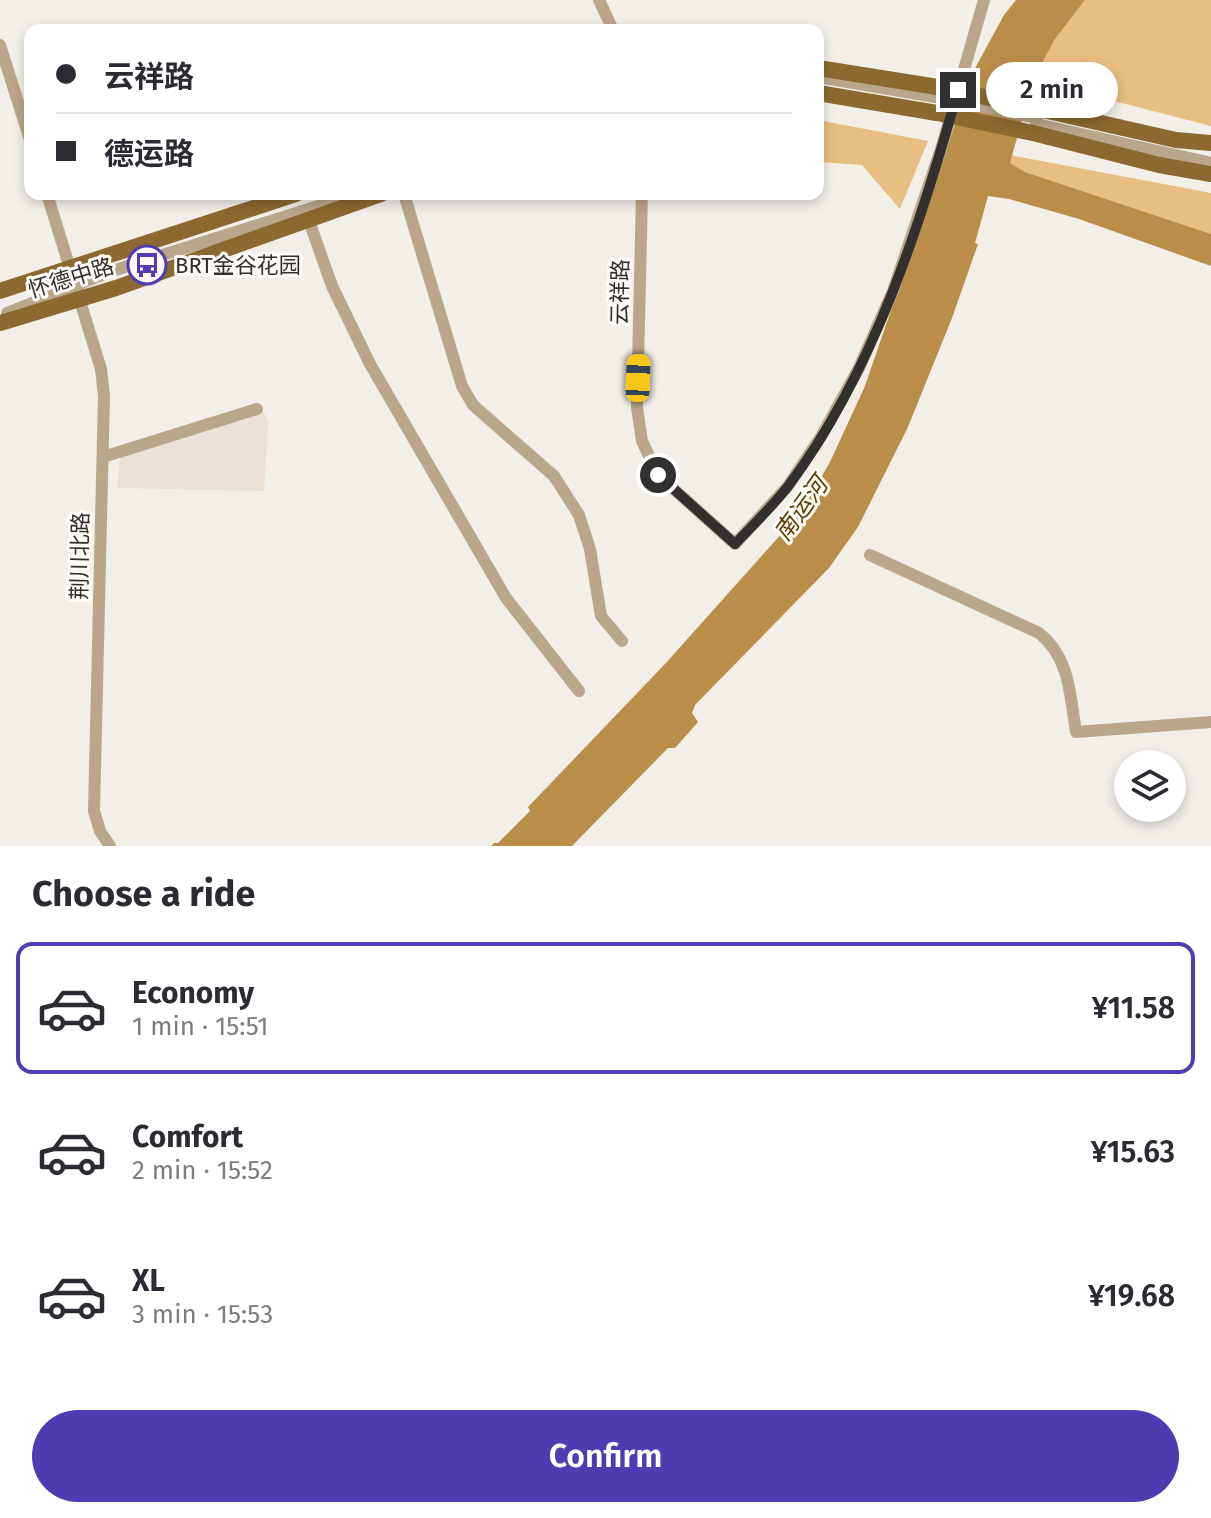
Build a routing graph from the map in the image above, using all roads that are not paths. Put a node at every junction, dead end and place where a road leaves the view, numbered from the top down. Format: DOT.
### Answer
graph roads {
  1 [pos="599,0"];
  2 [pos="984,0"];
  3 [pos="610,24"];
  4 [pos="0,45"];
  5 [pos="824,68"];
  6 [pos="824,78"];
  7 [pos="824,85"];
  8 [pos="824,93"];
  9 [pos="941,100"];
  10 [pos="24,121"];
  11 [pos="1036,121"];
  12 [pos="1211,143"];
  13 [pos="1211,160"];
  14 [pos="1211,174"];
  15 [pos="49,200"];
  16 [pos="281,200"];
  17 [pos="315,200"];
  18 [pos="337,200"];
  19 [pos="363,200"];
  20 [pos="406,200"];
  21 [pos="642,200"];
  22 [pos="308,218"];
  23 [pos="75,284"];
  24 [pos="0,291"];
  25 [pos="0,309"];
  26 [pos="0,315"];
  27 [pos="0,323"];
  28 [pos="257,409"];
  29 [pos="103,457"];
  30 [pos="870,555"];
  31 [pos="622,641"];
  32 [pos="579,691"];
  33 [pos="1211,722"];
  34 [pos="110,846"];
  1 -- 3 [label="street"];
  2 -- 21 [label="street, 云祥路"];
  4 -- 10 [label="street"];
  5 -- 9 [label="main road"];
  6 -- 9 [label="street"];
  7 -- 9 [label="street"];
  8 -- 9 [label="main road"];
  9 -- 11 [label="main road, bridge"];
  9 -- 11 [label="main road, bridge"];
  11 -- 12 [label="main road"];
  11 -- 13 [label="street"];
  11 -- 14 [label="main road"];
  15 -- 23 [label="street, 荆川北路"];
  16 -- 23 [label="main road, 怀德中路"];
  17 -- 23 [label="street"];
  18 -- 23 [label="street"];
  19 -- 22 [label="main road, 怀德中路"];
  20 -- 31 [label="street"];
  22 -- 23 [label="main road, 怀德中路"];
  22 -- 32 [label="street"];
  23 -- 24 [label="main road, 怀德中路"];
  23 -- 25 [label="street"];
  23 -- 26 [label="street"];
  23 -- 27 [label="main road, 怀德中路"];
  23 -- 29 [label="street, 荆川北路"];
  28 -- 29 [label="street"];
  29 -- 34 [label="street, 荆川北路"];
  30 -- 33 [label="street"];
}
